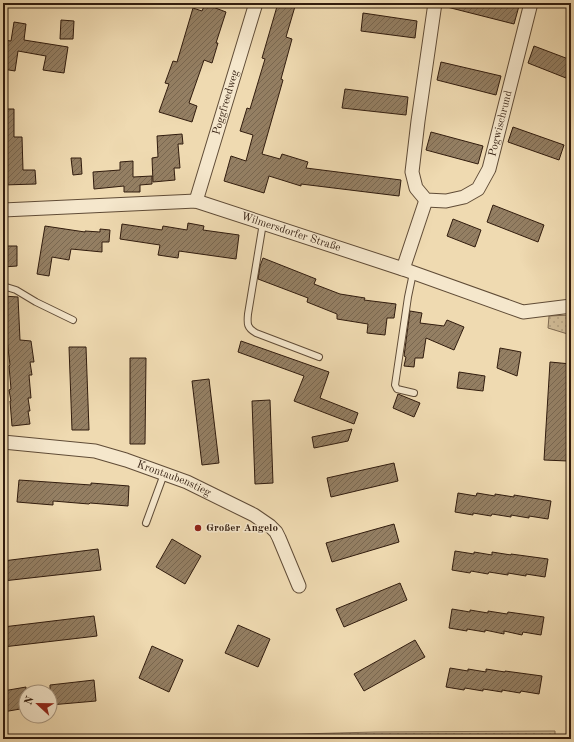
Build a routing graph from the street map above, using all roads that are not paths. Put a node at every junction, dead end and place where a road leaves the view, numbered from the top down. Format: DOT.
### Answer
graph roads {
  1 [pos="256,3"];
  2 [pos="435,3"];
  3 [pos="531,3"];
  4 [pos="426,200"];
  5 [pos="196,201"];
  6 [pos="3,210"];
  7 [pos="263,223"];
  8 [pos="408,271"];
  9 [pos="3,286"];
  10 [pos="571,306"];
  11 [pos="73,320"];
  12 [pos="319,357"];
  13 [pos="414,393"];
  14 [pos="3,442"];
  15 [pos="164,474"];
  16 [pos="146,523"];
  17 [pos="299,586"];
  1 -- 5 [label="street, Poggfreedweg"];
  2 -- 4 [label="street"];
  3 -- 4 [label="street, Pogwischrund"];
  4 -- 8 [label="street"];
  5 -- 6 [label="street, Wilmersdorfer Straße"];
  5 -- 7 [label="street, Wilmersdorfer Straße"];
  7 -- 8 [label="street, Wilmersdorfer Straße"];
  7 -- 12 [label="lane"];
  8 -- 10 [label="street, Wilmersdorfer Straße"];
  8 -- 13 [label="lane"];
  9 -- 11 [label="lane"];
  14 -- 15 [label="street, Krontaubenstieg"];
  15 -- 16 [label="lane"];
  15 -- 17 [label="street, Krontaubenstieg"];
}
